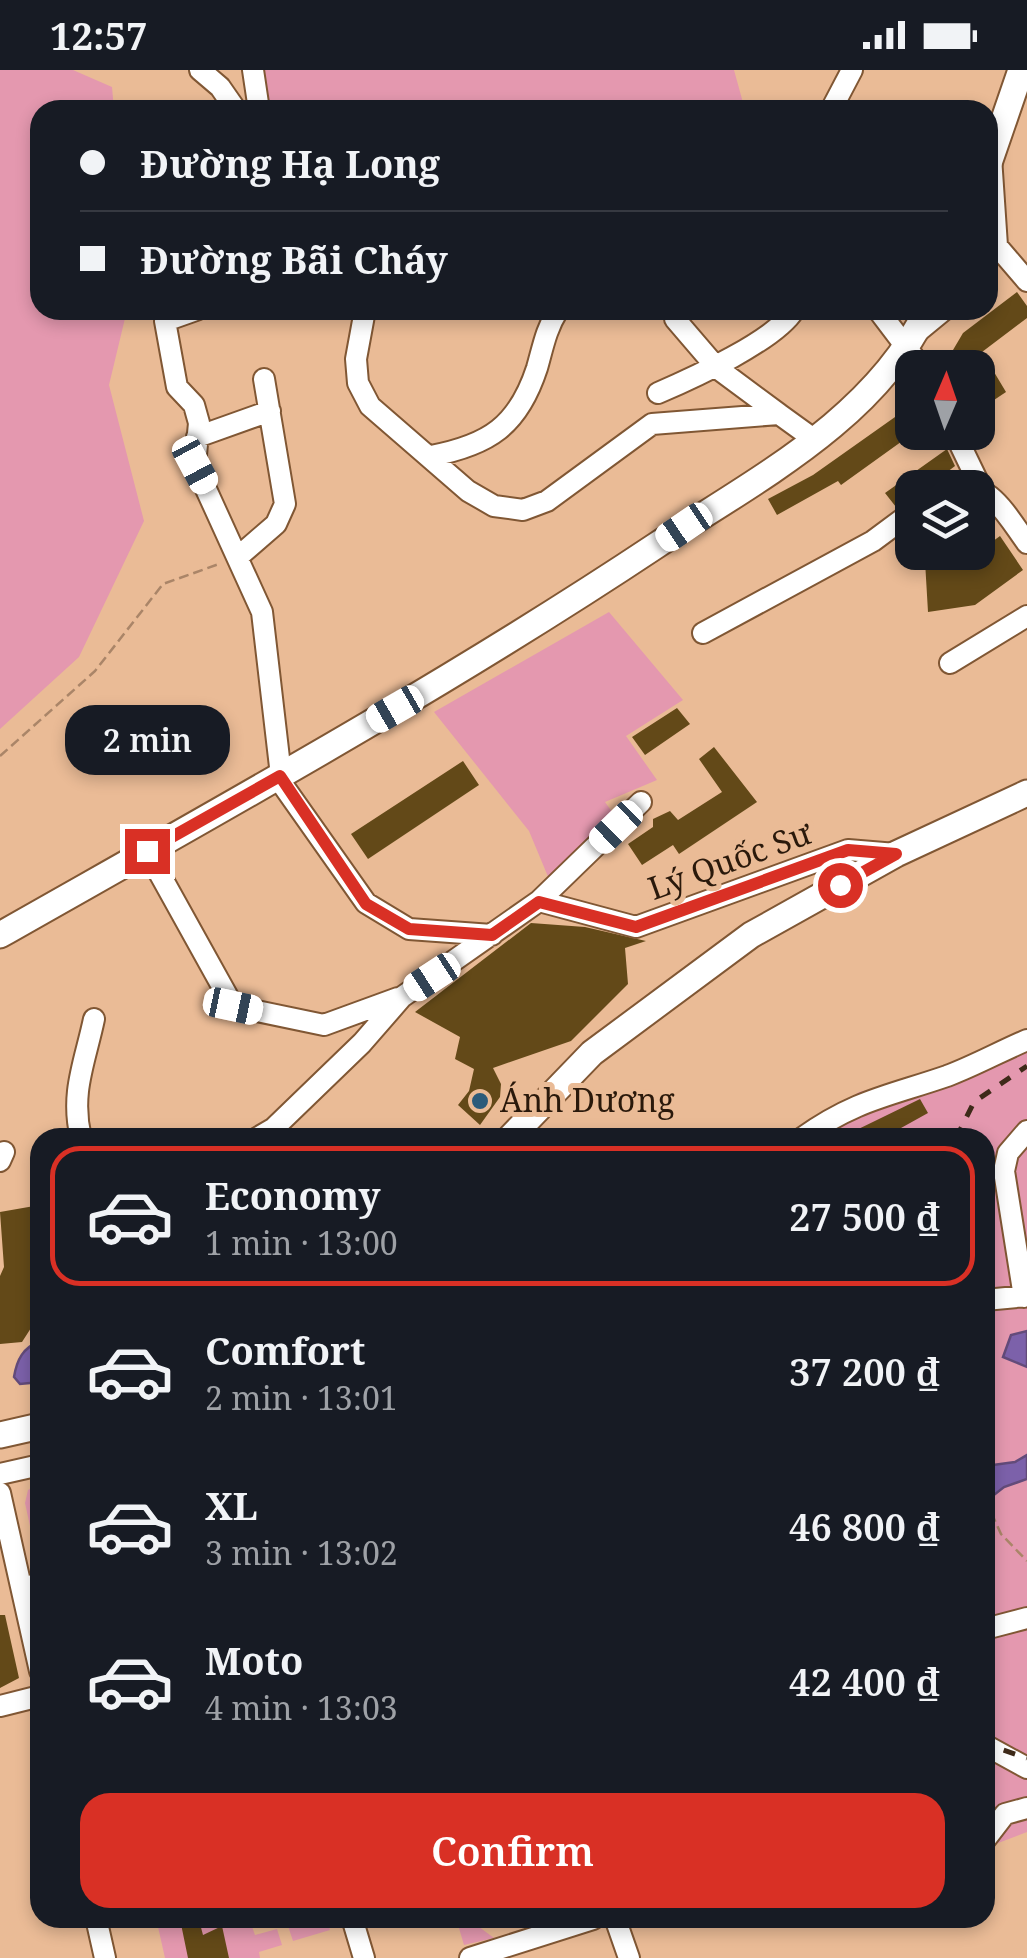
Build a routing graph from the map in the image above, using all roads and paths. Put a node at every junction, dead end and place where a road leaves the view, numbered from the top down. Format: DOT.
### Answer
graph roads {
  1 [pos="200,70"];
  2 [pos="254,70"];
  3 [pos="852,70"];
  4 [pos="1022,70"];
  5 [pos="229,100"];
  6 [pos="258,100"];
  7 [pos="836,100"];
  8 [pos="998,136"];
  9 [pos="998,253"];
  10 [pos="1027,281"];
  11 [pos="168,320"];
  12 [pos="363,320"];
  13 [pos="552,320"];
  14 [pos="676,320"];
  15 [pos="788,320"];
  16 [pos="916,329"];
  17 [pos="717,368"];
  18 [pos="264,379"];
  19 [pos="658,393"];
  20 [pos="270,411"];
  21 [pos="778,414"];
  22 [pos="197,437"];
  23 [pos="815,440"];
  24 [pos="431,456"];
  25 [pos="995,505"];
  26 [pos="895,525"];
  27 [pos="1027,543"];
  28 [pos="239,556"];
  29 [pos="1027,616"];
  30 [pos="703,633"];
  31 [pos="950,663"];
  32 [pos="0,756"];
  33 [pos="280,776"];
  34 [pos="1027,793"];
  35 [pos="641,802"];
  36 [pos="147,851"];
  37 [pos="896,854"];
  38 [pos="539,902"];
  39 [pos="0,935"];
  40 [pos="492,935"];
  41 [pos="402,996"];
  42 [pos="94,1019"];
  43 [pos="1027,1040"];
  44 [pos="78,1128"];
  45 [pos="274,1128"];
  46 [pos="520,1128"];
  47 [pos="816,1128"];
  48 [pos="1027,1131"];
  49 [pos="1025,1297"];
  50 [pos="995,1299"];
  51 [pos="30,1428"];
  52 [pos="1,1433"];
  53 [pos="30,1467"];
  54 [pos="0,1474"];
  55 [pos="0,1494"];
  56 [pos="995,1521"];
  57 [pos="1027,1561"];
  58 [pos="25,1586"];
  59 [pos="30,1614"];
  60 [pos="1027,1618"];
  61 [pos="995,1627"];
  62 [pos="30,1698"];
  63 [pos="0,1706"];
  64 [pos="995,1750"];
  65 [pos="1027,1768"];
  66 [pos="1027,1808"];
  67 [pos="995,1827"];
  68 [pos="98,1928"];
  69 [pos="355,1928"];
  70 [pos="565,1928"];
  71 [pos="619,1928"];
  72 [pos="105,1958"];
  73 [pos="364,1958"];
  74 [pos="470,1958"];
  75 [pos="630,1958"];
  1 -- 5 [label="street"];
  2 -- 6 [label="street"];
  3 -- 7 [label="street"];
  4 -- 8 [label="main road"];
  9 -- 10 [label="street"];
  11 -- 22 [label="street"];
  12 -- 24 [label="street"];
  13 -- 24 [label="street"];
  14 -- 17 [label="street"];
  15 -- 17 [label="street"];
  16 -- 23 [label="main road"];
  17 -- 19 [label="street"];
  17 -- 21 [label="street"];
  18 -- 20 [label="street"];
  20 -- 22 [label="street"];
  20 -- 28 [label="street"];
  21 -- 23 [label="street"];
  21 -- 24 [label="street"];
  22 -- 28 [label="street"];
  23 -- 33 [label="main road"];
  25 -- 27 [label="street"];
  26 -- 30 [label="street"];
  28 -- 32 [label="path"];
  28 -- 33 [label="street"];
  29 -- 31 [label="street"];
  33 -- 36 [label="main road"];
  33 -- 40 [label="street"];
  34 -- 37 [label="main road"];
  35 -- 38 [label="street"];
  36 -- 39 [label="main road"];
  36 -- 41 [label="street"];
  37 -- 38 [label="street, Lý Quốc Sư"];
  37 -- 46 [label="main road"];
  38 -- 40 [label="street"];
  40 -- 41 [label="street"];
  41 -- 45 [label="street"];
  42 -- 44 [label="street"];
  43 -- 47 [label="street"];
  48 -- 49 [label="street"];
  49 -- 50 [label="street"];
  51 -- 52 [label="main road"];
  53 -- 54 [label="street"];
  55 -- 58 [label="street"];
  56 -- 57 [label="path"];
  58 -- 59 [label="street"];
  60 -- 61 [label="street"];
  62 -- 63 [label="street"];
  64 -- 65 [label="street"];
  66 -- 67 [label="street"];
  68 -- 72 [label="street"];
  69 -- 73 [label="street"];
  70 -- 74 [label="street"];
  71 -- 75 [label="street"];
}
